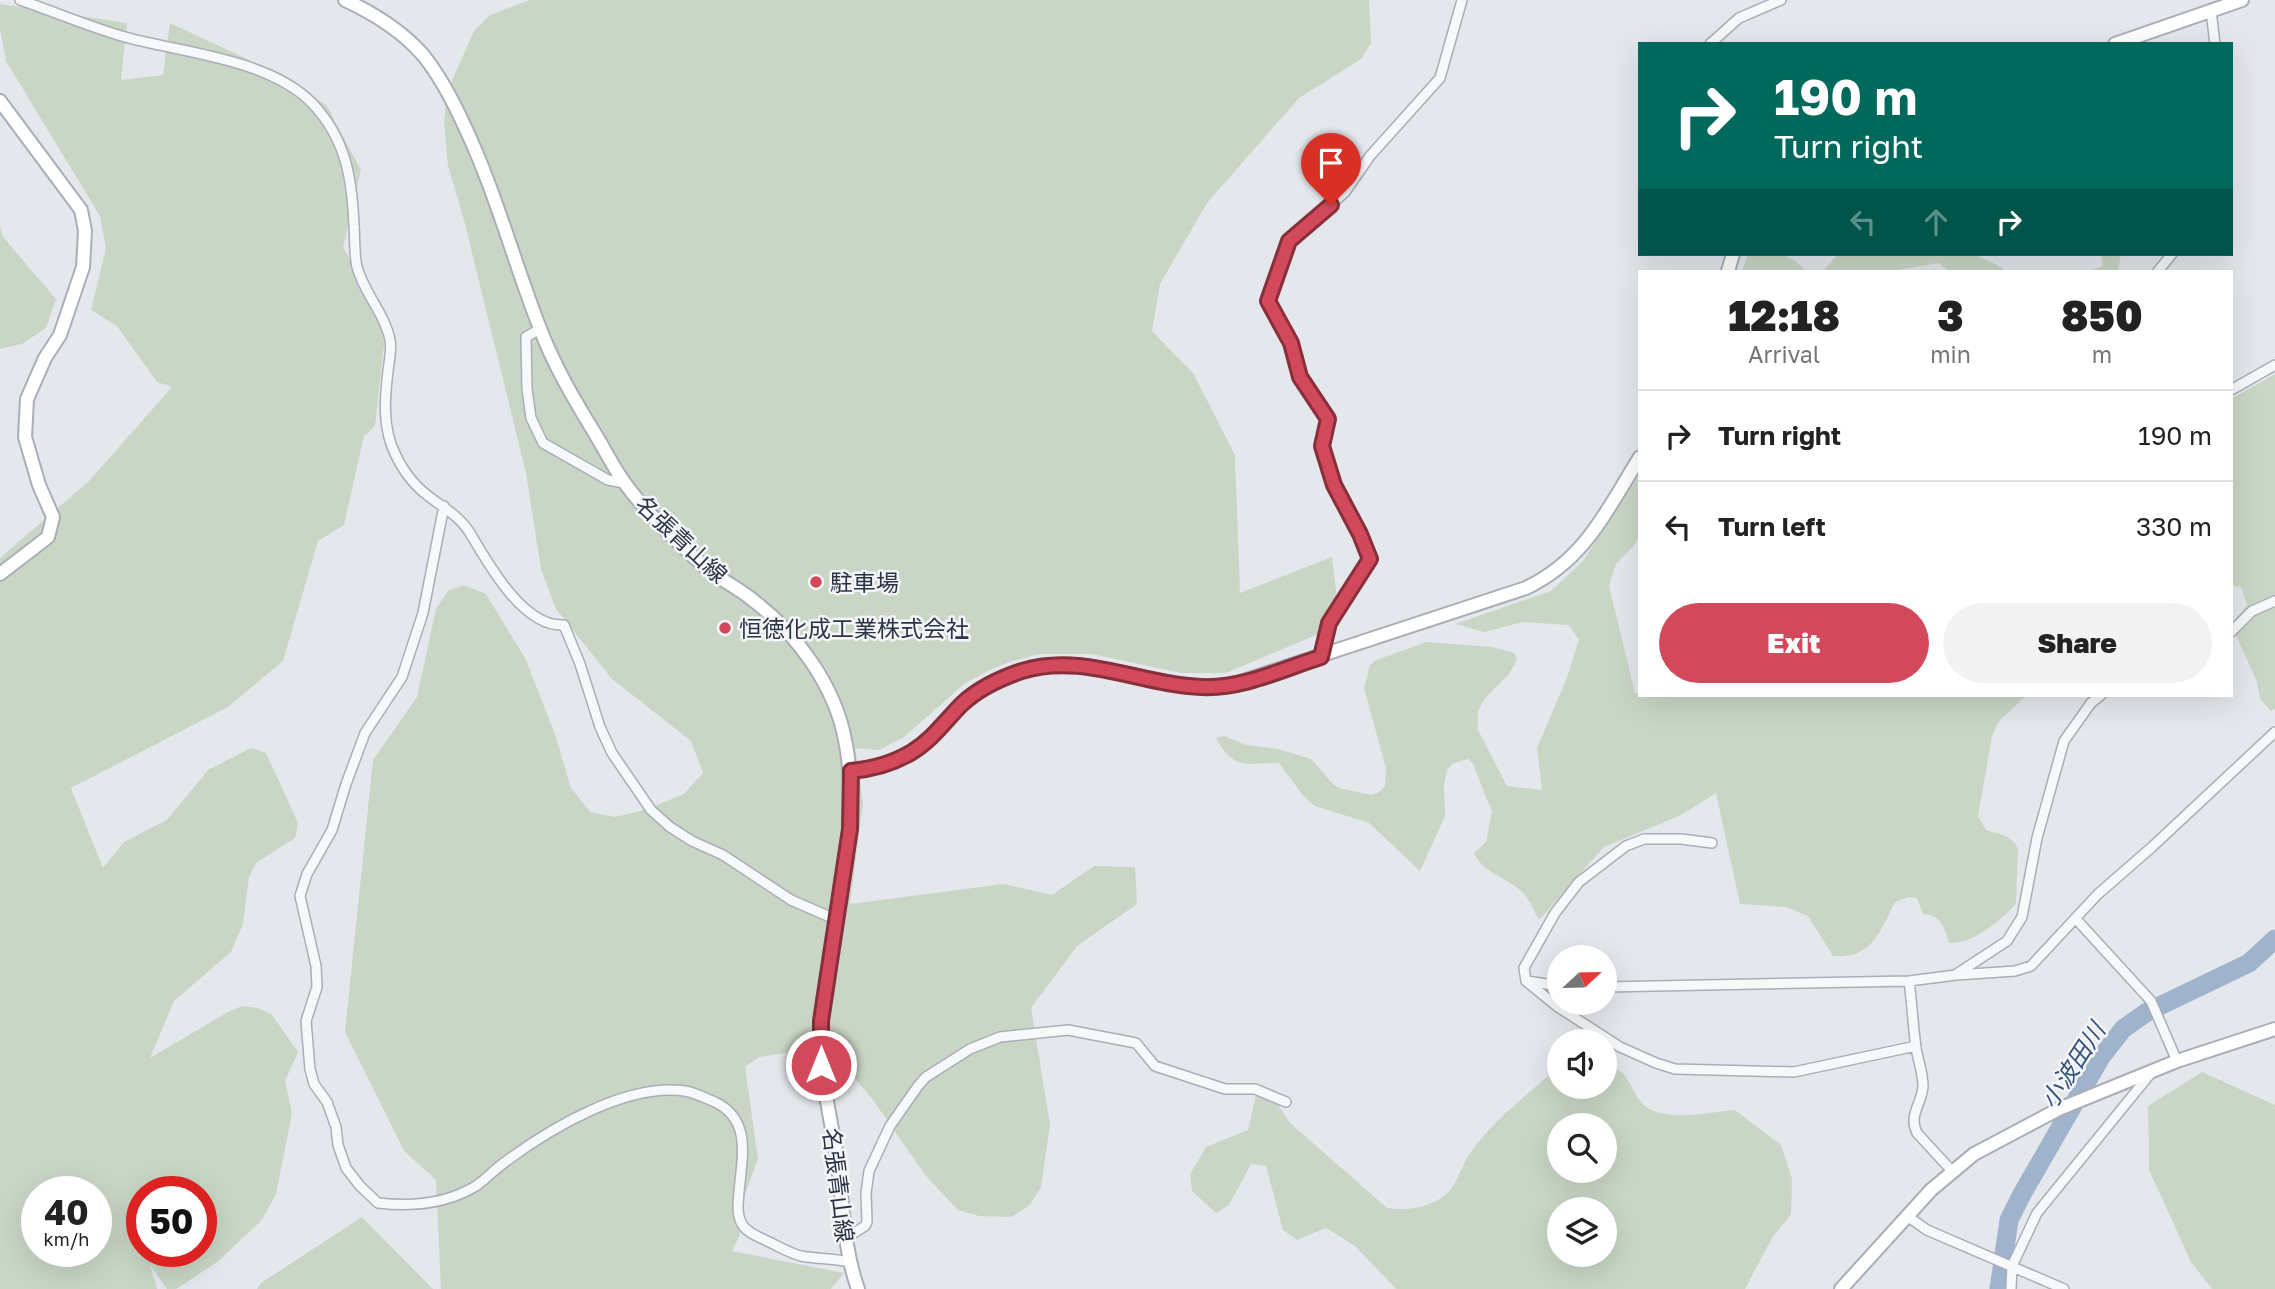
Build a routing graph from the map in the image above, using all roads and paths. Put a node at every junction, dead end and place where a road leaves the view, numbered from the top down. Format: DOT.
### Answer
graph roads {
  1 [pos="20,0"];
  2 [pos="345,0"];
  3 [pos="1462,0"];
  4 [pos="1781,0"];
  5 [pos="2242,0"];
  6 [pos="2211,11"];
  7 [pos="1712,42"];
  8 [pos="2121,42"];
  9 [pos="2215,42"];
  10 [pos="0,102"];
  11 [pos="2170,256"];
  12 [pos="2159,270"];
  13 [pos="540,329"];
  14 [pos="2275,365"];
  15 [pos="2233,389"];
  16 [pos="1638,460"];
  17 [pos="624,483"];
  18 [pos="444,506"];
  19 [pos="0,574"];
  20 [pos="2275,601"];
  21 [pos="2233,630"];
  22 [pos="1321,657"];
  23 [pos="2089,699"];
  24 [pos="2275,732"];
  25 [pos="851,771"];
  26 [pos="1712,843"];
  27 [pos="2076,919"];
  28 [pos="836,920"];
  29 [pos="1956,975"];
  30 [pos="1526,981"];
  31 [pos="1909,982"];
  32 [pos="1547,984"];
  33 [pos="1617,987"];
  34 [pos="2275,1029"];
  35 [pos="1916,1046"];
  36 [pos="2177,1061"];
  37 [pos="2152,1072"];
  38 [pos="1286,1102"];
  39 [pos="1952,1171"];
  40 [pos="1907,1216"];
  41 [pos="846,1238"];
  42 [pos="849,1262"];
  43 [pos="2010,1265"];
  44 [pos="858,1289"];
  45 [pos="1842,1289"];
  46 [pos="2011,1289"];
  47 [pos="2064,1289"];
  1 -- 18 [label="street"];
  2 -- 13 [label="main road, 名張青山線"];
  3 -- 22 [label="street"];
  4 -- 7 [label="street"];
  5 -- 6 [label="main road"];
  6 -- 8 [label="main road"];
  6 -- 9 [label="street"];
  10 -- 19 [label="main road"];
  11 -- 12 [label="street"];
  13 -- 17 [label="main road, 名張青山線"];
  13 -- 17 [label="street"];
  14 -- 15 [label="street"];
  16 -- 22 [label="main road"];
  17 -- 25 [label="main road, 名張青山線"];
  18 -- 28 [label="street"];
  18 -- 42 [label="street"];
  20 -- 21 [label="street"];
  22 -- 25 [label="main road"];
  23 -- 29 [label="street"];
  24 -- 27 [label="street"];
  25 -- 28 [label="main road, 名張青山線"];
  26 -- 30 [label="street"];
  27 -- 29 [label="street"];
  27 -- 36 [label="street"];
  28 -- 41 [label="main road, 名張青山線"];
  29 -- 31 [label="street"];
  30 -- 32 [label="street"];
  30 -- 35 [label="street"];
  31 -- 33 [label="street"];
  31 -- 35 [label="street"];
  34 -- 36 [label="main road"];
  35 -- 39 [label="street"];
  36 -- 37 [label="main road"];
  37 -- 39 [label="main road"];
  37 -- 43 [label="street"];
  38 -- 41 [label="street"];
  39 -- 40 [label="main road"];
  40 -- 43 [label="street"];
  40 -- 45 [label="main road"];
  41 -- 42 [label="main road, 名張青山線"];
  42 -- 44 [label="main road, 名張青山線"];
  43 -- 46 [label="street"];
  43 -- 47 [label="street"];
}
